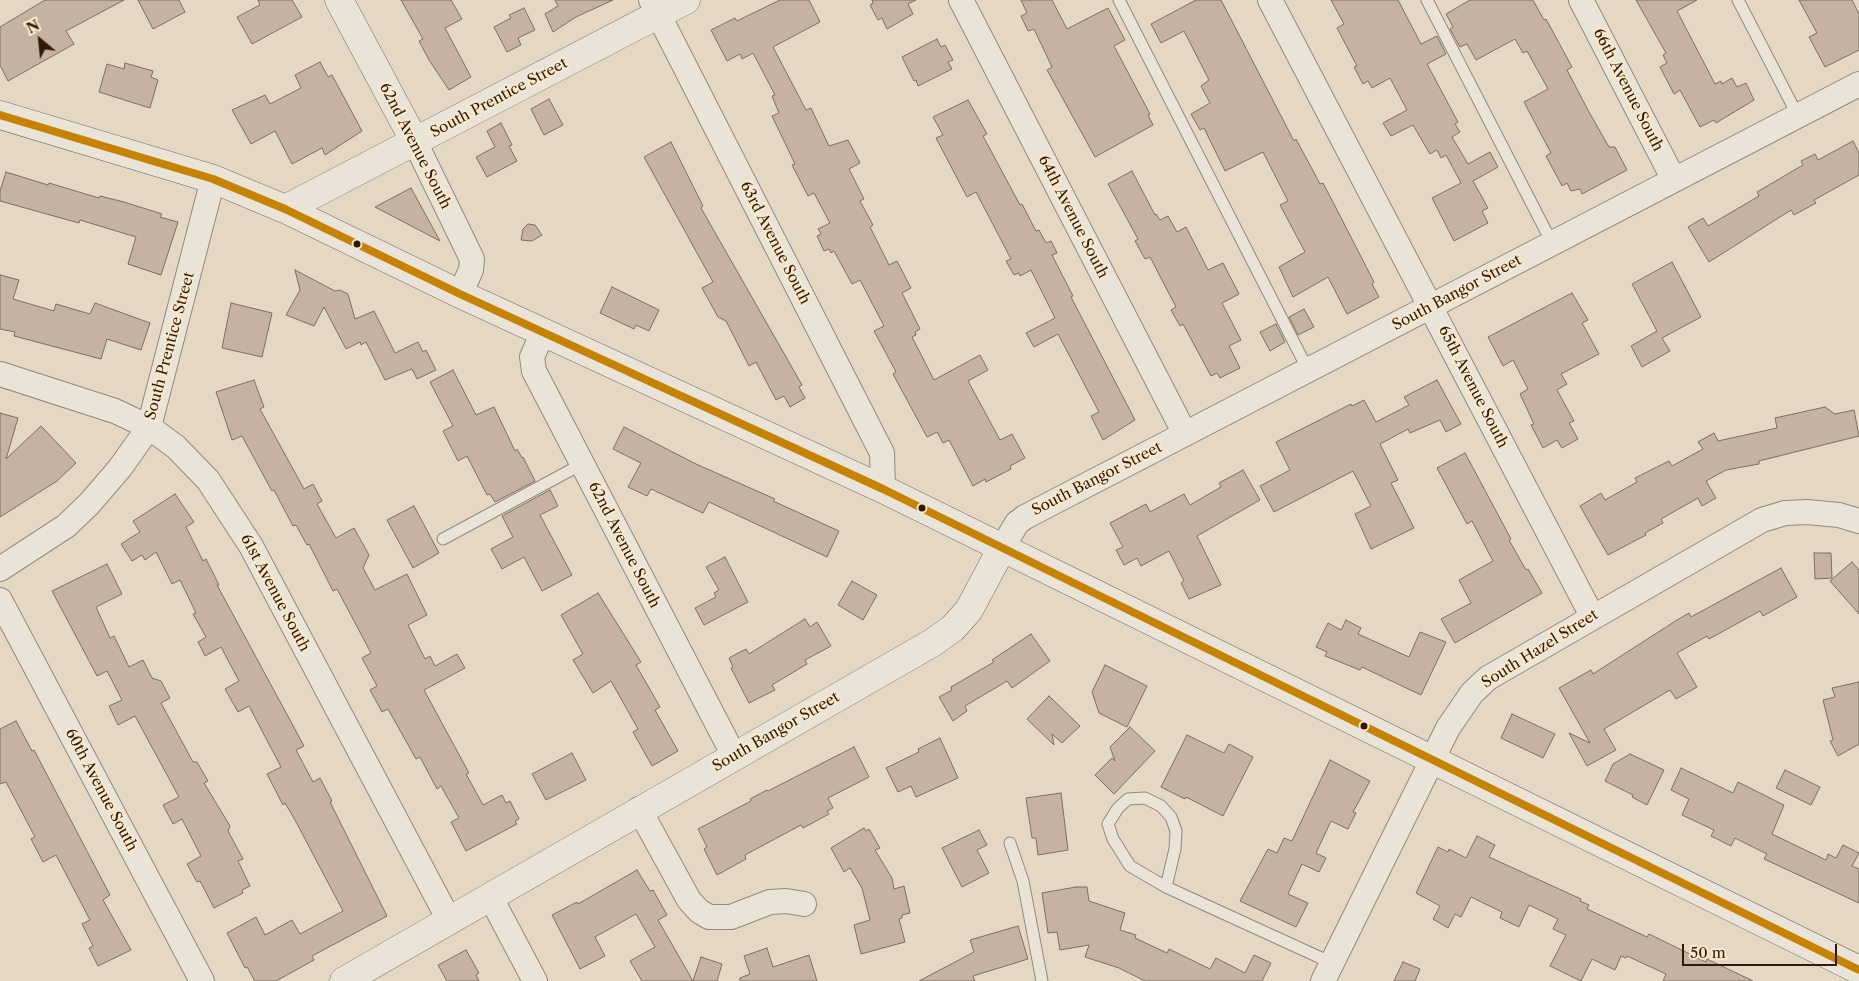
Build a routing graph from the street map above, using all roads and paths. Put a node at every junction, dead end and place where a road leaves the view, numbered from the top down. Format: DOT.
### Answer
graph roads {
  1 [pos="340,0"];
  2 [pos="686,0"];
  3 [pos="961,0"];
  4 [pos="1119,0"];
  5 [pos="1270,0"];
  6 [pos="1426,0"];
  7 [pos="1581,0"];
  8 [pos="1738,0"];
  9 [pos="654,7"];
  10 [pos="1859,84"];
  11 [pos="0,115"];
  12 [pos="1798,116"];
  13 [pos="415,142"];
  14 [pos="213,179"];
  15 [pos="1674,180"];
  16 [pos="285,208"];
  17 [pos="1552,243"];
  18 [pos="460,294"];
  19 [pos="1431,306"];
  20 [pos="542,332"];
  21 [pos="1308,370"];
  22 [pos="0,374"];
  23 [pos="150,427"];
  24 [pos="1185,434"];
  25 [pos="582,464"];
  26 [pos="883,489"];
  27 [pos="1859,521"];
  28 [pos="443,539"];
  29 [pos="1002,548"];
  30 [pos="0,568"];
  31 [pos="0,600"];
  32 [pos="1592,616"];
  33 [pos="734,756"];
  34 [pos="1431,761"];
  35 [pos="640,809"];
  36 [pos="1010,843"];
  37 [pos="1166,887"];
  38 [pos="490,896"];
  39 [pos="804,904"];
  40 [pos="449,920"];
  41 [pos="1859,970"];
  42 [pos="1327,972"];
  43 [pos="202,981"];
  44 [pos="344,981"];
  45 [pos="535,981"];
  46 [pos="1042,981"];
  1 -- 13 [label="main road, 62nd Avenue South"];
  2 -- 9 [label="main road, South Prentice Street"];
  3 -- 24 [label="street, 64th Avenue South"];
  4 -- 21 [label="lane"];
  5 -- 19 [label="street, 65th Avenue South"];
  6 -- 17 [label="lane"];
  7 -- 15 [label="street, 66th Avenue South"];
  8 -- 12 [label="lane"];
  9 -- 13 [label="main road, South Prentice Street"];
  9 -- 26 [label="street, 63rd Avenue South"];
  10 -- 12 [label="street, South Bangor Street"];
  11 -- 14 [label="main road"];
  12 -- 15 [label="street, South Bangor Street"];
  13 -- 16 [label="main road, South Prentice Street"];
  13 -- 18 [label="street, 62nd Avenue South"];
  14 -- 16 [label="main road"];
  14 -- 23 [label="street, South Prentice Street"];
  15 -- 17 [label="street, South Bangor Street"];
  16 -- 18 [label="main road"];
  17 -- 19 [label="street, South Bangor Street"];
  18 -- 20 [label="main road"];
  19 -- 21 [label="street, South Bangor Street"];
  19 -- 32 [label="street, 65th Avenue South"];
  20 -- 25 [label="street, 62nd Avenue South"];
  20 -- 26 [label="main road"];
  21 -- 24 [label="street, South Bangor Street"];
  22 -- 23 [label="street, 61st Avenue South"];
  23 -- 30 [label="street, South Prentice Street"];
  23 -- 40 [label="street, 61st Avenue South"];
  24 -- 29 [label="street, South Bangor Street"];
  25 -- 28 [label="lane"];
  25 -- 33 [label="street, 62nd Avenue South"];
  26 -- 29 [label="main road"];
  27 -- 32 [label="street, South Hazel Street"];
  29 -- 33 [label="main road, South Bangor Street"];
  29 -- 34 [label="main road"];
  31 -- 43 [label="street, 60th Avenue South"];
  32 -- 34 [label="street, South Hazel Street"];
  33 -- 35 [label="main road, South Bangor Street"];
  34 -- 41 [label="main road"];
  34 -- 42 [label="street, South Hazel Street"];
  35 -- 38 [label="main road, South Bangor Street"];
  35 -- 39 [label="street"];
  36 -- 46 [label="lane"];
  37 -- 37 [label="lane"];
  37 -- 42 [label="lane"];
  38 -- 40 [label="main road, South Bangor Street"];
  38 -- 45 [label="street"];
  40 -- 44 [label="main road, South Bangor Street"];
}
